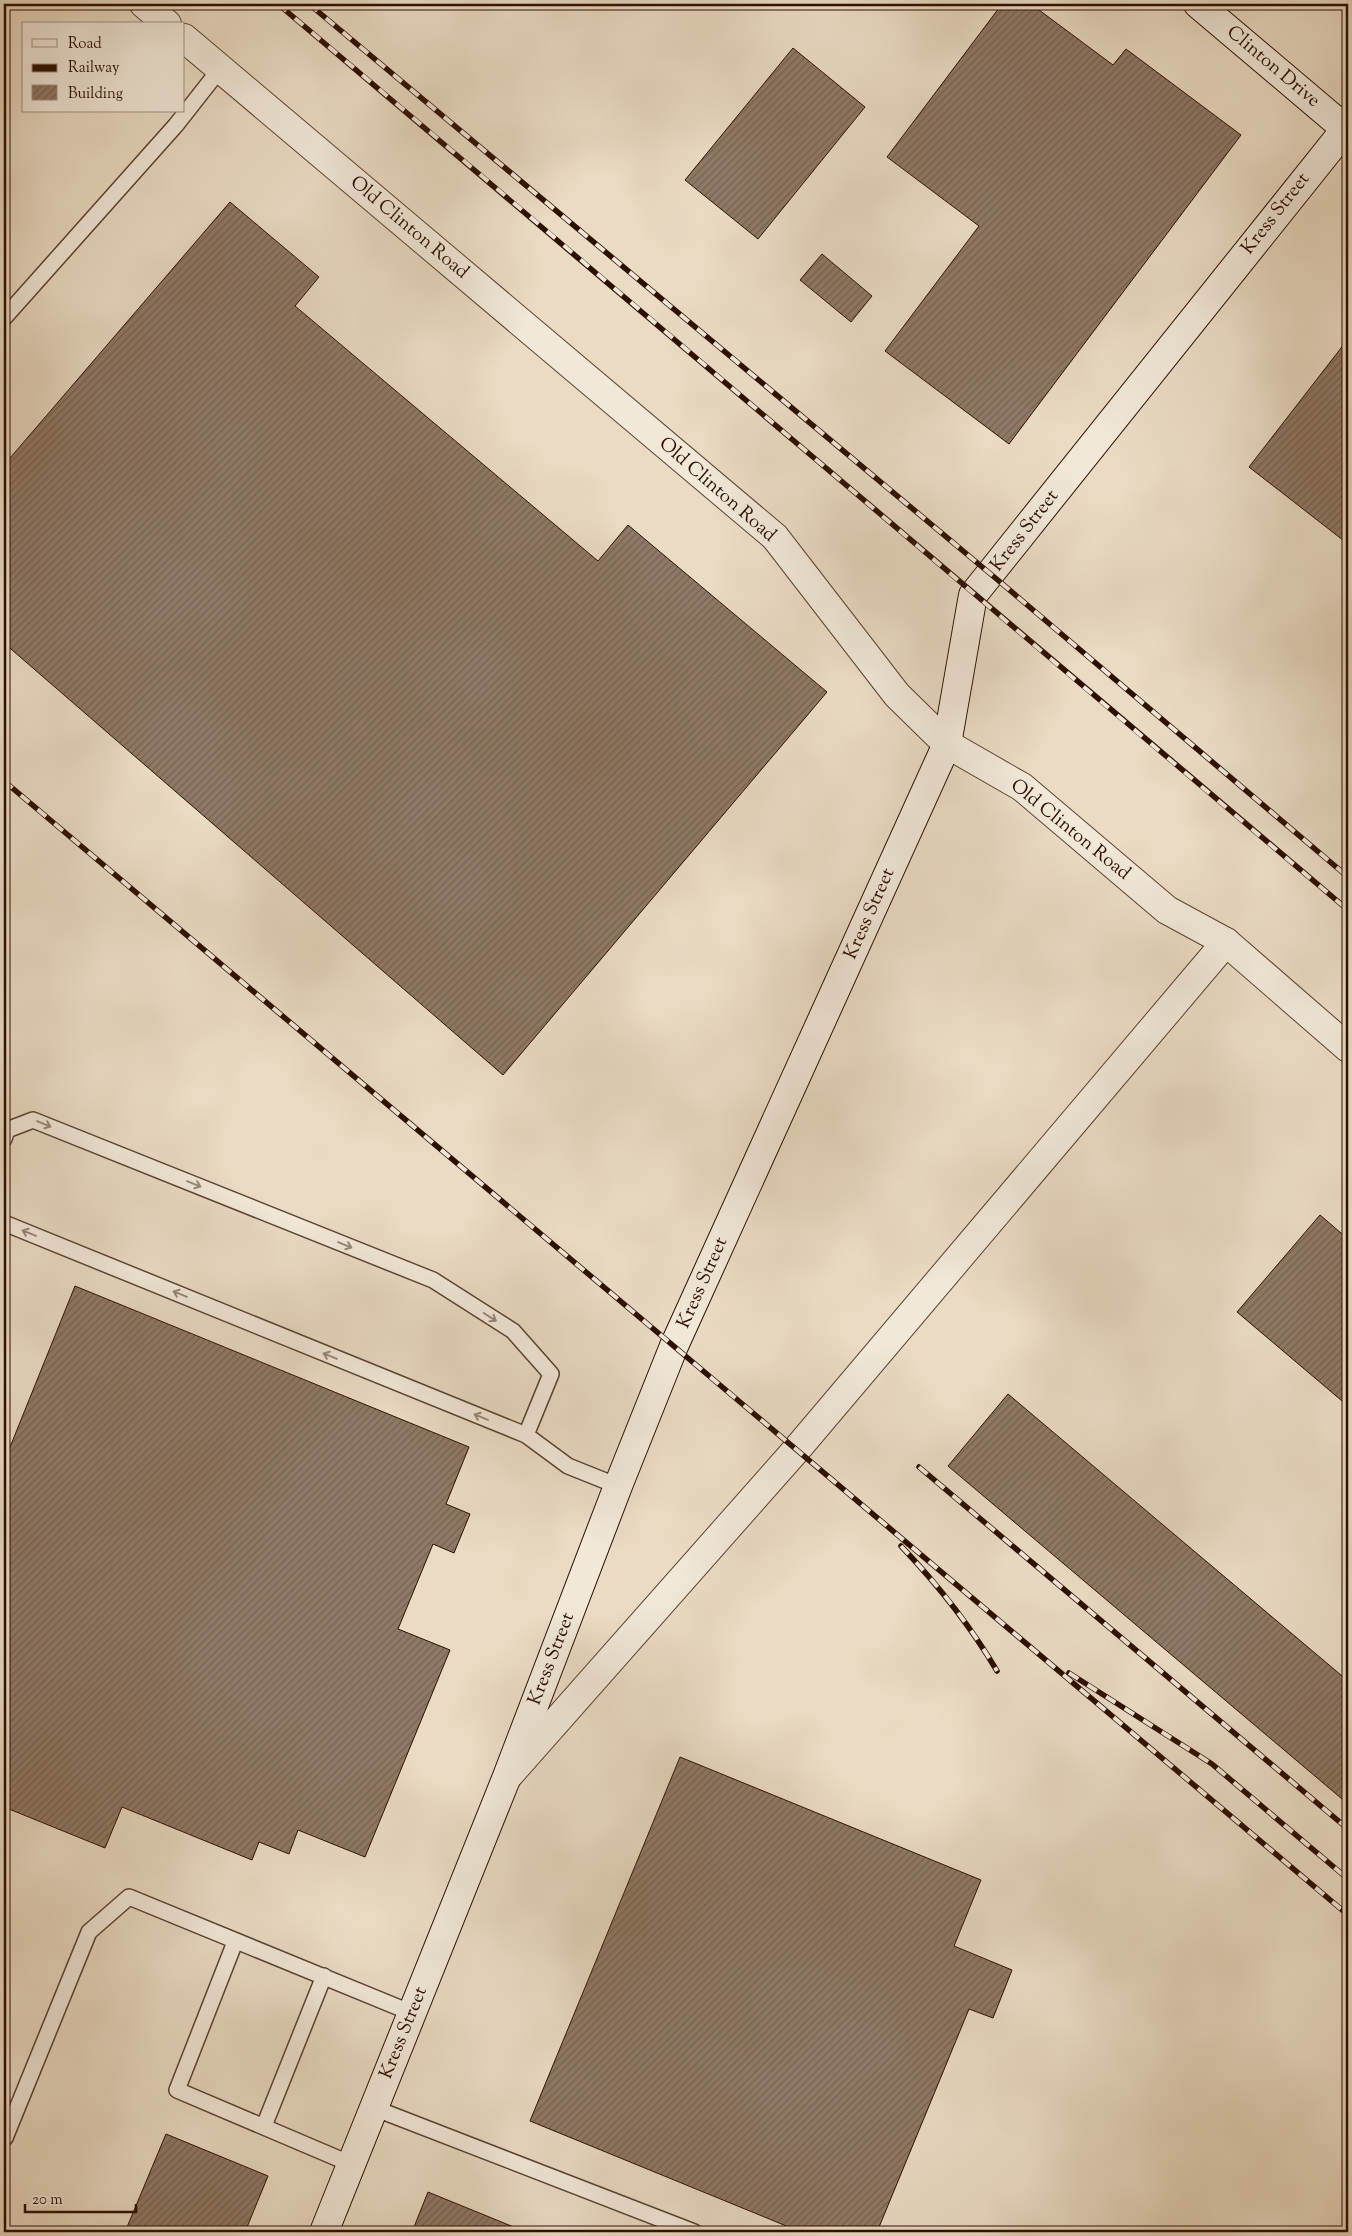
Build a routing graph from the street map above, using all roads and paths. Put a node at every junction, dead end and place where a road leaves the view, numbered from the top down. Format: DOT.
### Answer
graph roads {
  1 [pos="144,4"];
  2 [pos="1198,4"];
  3 [pos="165,22"];
  4 [pos="185,39"];
  5 [pos="220,69"];
  6 [pos="1347,128"];
  7 [pos="4,318"];
  8 [pos="947,744"];
  9 [pos="1226,942"];
  10 [pos="1348,1048"];
  11 [pos="4,1139"];
  12 [pos="4,1223"];
  13 [pos="526,1435"];
  14 [pos="618,1486"];
  15 [pos="506,1779"];
  16 [pos="235,1942"];
  17 [pos="324,1976"];
  18 [pos="412,2013"];
  19 [pos="374,2108"];
  20 [pos="264,2126"];
  21 [pos="5,2138"];
  22 [pos="351,2164"];
  23 [pos="324,2232"];
  24 [pos="694,2232"];
  1 -- 3 [label="street"];
  2 -- 6 [label="street, Clinton Drive"];
  4 -- 5 [label="street, Old Clinton Road"];
  5 -- 7 [label="lane"];
  5 -- 8 [label="street, Old Clinton Road"];
  6 -- 8 [label="street, Kress Street"];
  8 -- 9 [label="street, Old Clinton Road"];
  8 -- 14 [label="street, Kress Street"];
  9 -- 10 [label="street, Old Clinton Road"];
  9 -- 15 [label="street, Kress Street"];
  11 -- 13 [label="lane, one-way"];
  13 -- 12 [label="lane, one-way"];
  13 -- 14 [label="lane"];
  14 -- 15 [label="street, Kress Street"];
  15 -- 18 [label="street, Kress Street"];
  16 -- 17 [label="lane"];
  16 -- 20 [label="lane"];
  16 -- 21 [label="lane"];
  17 -- 18 [label="lane"];
  17 -- 20 [label="lane"];
  18 -- 19 [label="street, Kress Street"];
  19 -- 22 [label="street, Kress Street"];
  19 -- 24 [label="lane"];
  20 -- 22 [label="lane"];
  22 -- 23 [label="street, Kress Street"];
}
